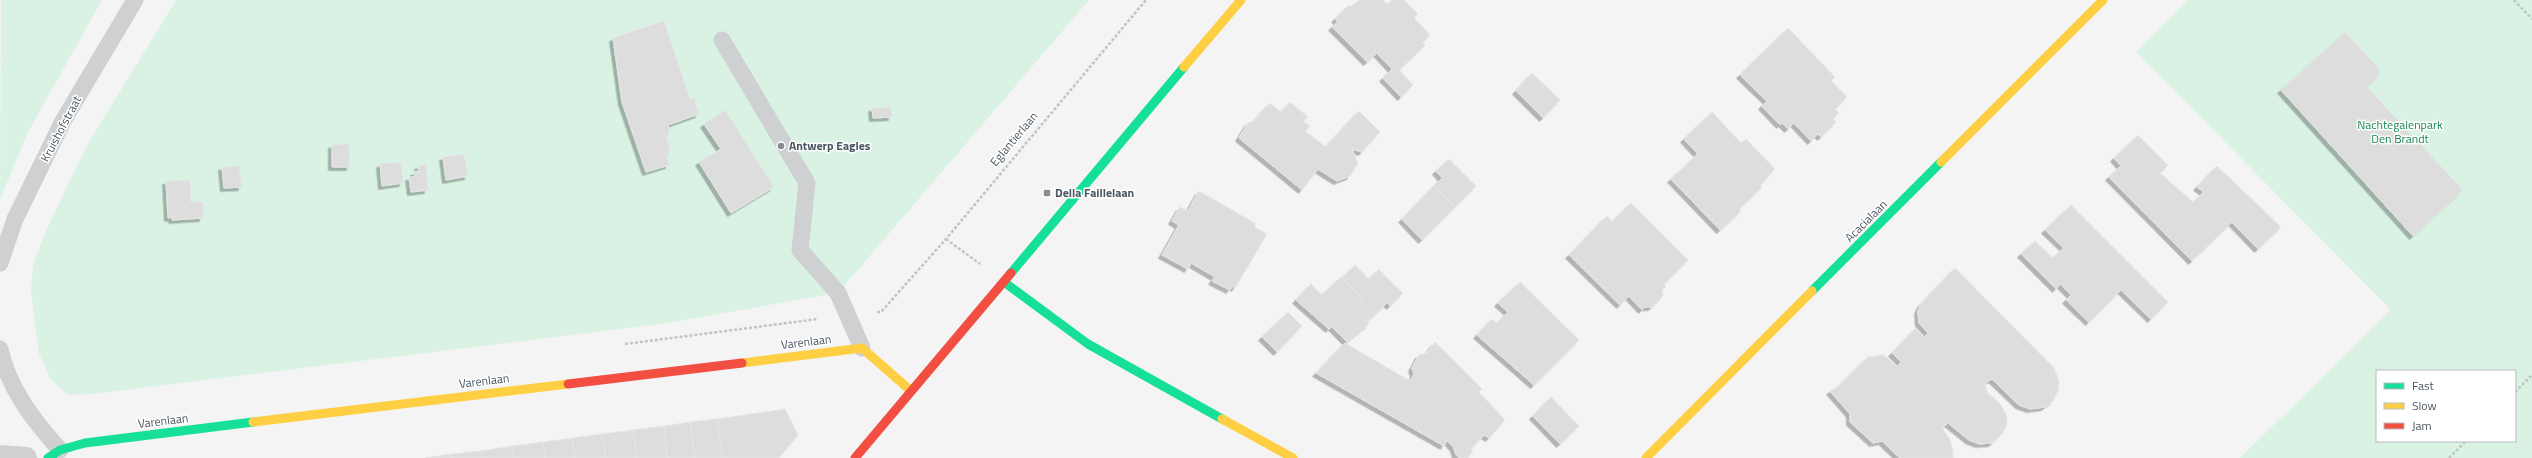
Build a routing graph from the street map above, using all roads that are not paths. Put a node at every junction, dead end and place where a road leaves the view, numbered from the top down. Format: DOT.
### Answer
graph roads {
  1 [pos="135,0"];
  2 [pos="1241,0"];
  3 [pos="2103,0"];
  4 [pos="722,40"];
  5 [pos="0,263"];
  6 [pos="1004,282"];
  7 [pos="862,348"];
  8 [pos="0,349"];
  9 [pos="911,391"];
  10 [pos="54,454"];
  11 [pos="0,456"];
  12 [pos="26,458"];
  13 [pos="855,458"];
  14 [pos="1293,458"];
  15 [pos="1646,458"];
  1 -- 5 [label="lane, Kruishofstraat"];
  2 -- 6 [label="street"];
  3 -- 15 [label="street, Acacialaan"];
  4 -- 7 [label="lane"];
  6 -- 9 [label="street"];
  6 -- 14 [label="street"];
  7 -- 9 [label="street"];
  7 -- 10 [label="street, Varenlaan"];
  8 -- 10 [label="lane"];
  9 -- 13 [label="street"];
  11 -- 12 [label="street"];
}
